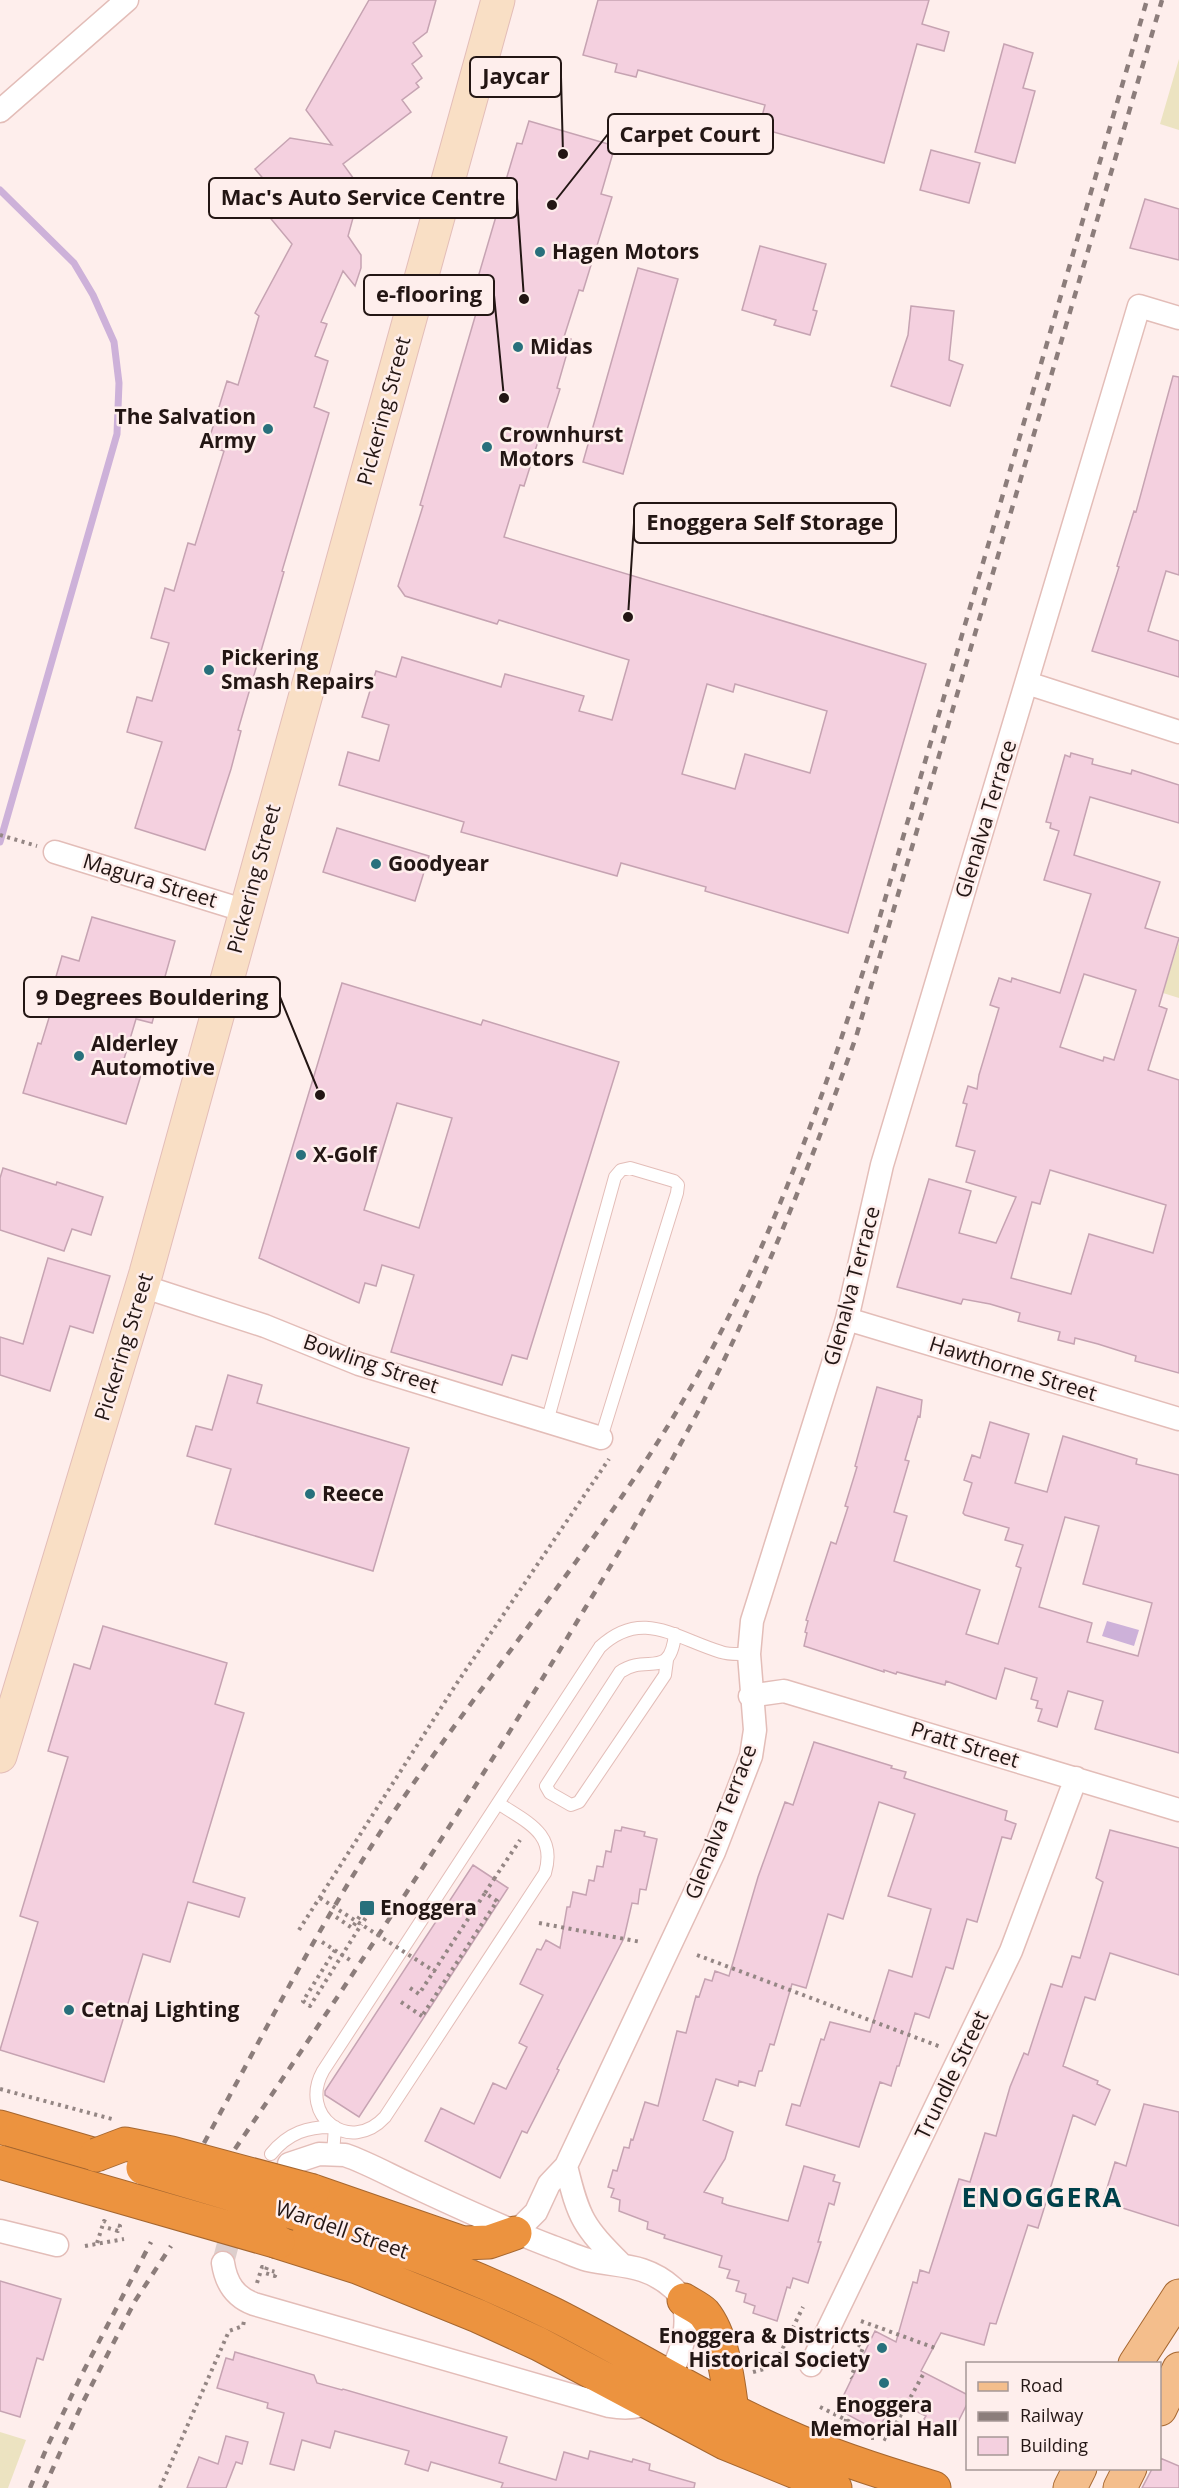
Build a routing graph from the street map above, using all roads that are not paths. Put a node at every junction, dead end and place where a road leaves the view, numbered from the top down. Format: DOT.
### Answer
graph roads {
  1 [pos="127,0"];
  2 [pos="498,0"];
  3 [pos="0,111"];
  4 [pos="1179,318"];
  5 [pos="1027,683"];
  6 [pos="1179,732"];
  7 [pos="55,852"];
  8 [pos="246,911"];
  9 [pos="142,1286"];
  10 [pos="847,1319"];
  11 [pos="1179,1419"];
  12 [pos="547,1422"];
  13 [pos="601,1438"];
  14 [pos="675,1634"];
  15 [pos="749,1654"];
  16 [pos="667,1660"];
  17 [pos="750,1696"];
  18 [pos="0,1756"];
  19 [pos="1076,1778"];
  20 [pos="498,1803"];
  21 [pos="1179,1810"];
  22 [pos="0,2127"];
  23 [pos="335,2127"];
  24 [pos="333,2154"];
  25 [pos="280,2159"];
  26 [pos="0,2162"];
  27 [pos="566,2166"];
  28 [pos="306,2202"];
  29 [pos="0,2230"];
  30 [pos="515,2233"];
  31 [pos="57,2245"];
  32 [pos="223,2263"];
  33 [pos="621,2264"];
  34 [pos="1179,2296"];
  35 [pos="684,2300"];
  36 [pos="1136,2362"];
  37 [pos="811,2365"];
  38 [pos="1179,2369"];
  39 [pos="668,2376"];
  40 [pos="648,2403"];
  41 [pos="1161,2407"];
  42 [pos="732,2411"];
  43 [pos="1079,2470"];
  44 [pos="1129,2470"];
  45 [pos="835,2488"];
  46 [pos="934,2488"];
  47 [pos="1070,2488"];
  48 [pos="1120,2488"];
  1 -- 3 [label="street"];
  2 -- 8 [label="main road, Pickering Street"];
  4 -- 5 [label="street, Glenalva Terrace"];
  5 -- 6 [label="street"];
  5 -- 10 [label="street, Glenalva Terrace"];
  7 -- 8 [label="street, Magura Street"];
  8 -- 9 [label="main road, Pickering Street"];
  9 -- 12 [label="street, Bowling Street"];
  9 -- 18 [label="main road, Pickering Street"];
  10 -- 11 [label="street, Hawthorne Street"];
  10 -- 15 [label="street, Glenalva Terrace"];
  12 -- 13 [label="street, Bowling Street"];
  12 -- 13 [label="lane"];
  14 -- 15 [label="lane"];
  14 -- 16 [label="lane"];
  14 -- 20 [label="lane"];
  15 -- 17 [label="street, Glenalva Terrace"];
  16 -- 16 [label="lane"];
  17 -- 19 [label="street, Pratt Street"];
  17 -- 27 [label="street, Glenalva Terrace"];
  19 -- 21 [label="street, Pratt Street"];
  19 -- 37 [label="street, Trundle Street"];
  20 -- 23 [label="lane"];
  20 -- 23 [label="lane"];
  22 -- 28 [label="highway, bridge"];
  23 -- 24 [label="lane"];
  23 -- 25 [label="lane"];
  24 -- 25 [label="street"];
  24 -- 30 [label="street"];
  26 -- 40 [label="highway, Wardell Street, bridge"];
  27 -- 30 [label="street, Glenalva Terrace"];
  27 -- 33 [label="street"];
  28 -- 30 [label="highway"];
  28 -- 39 [label="highway, Wardell Street"];
  29 -- 31 [label="street"];
  30 -- 33 [label="street"];
  32 -- 40 [label="street"];
  33 -- 35 [label="street"];
  34 -- 36 [label="main road"];
  35 -- 39 [label="street"];
  35 -- 42 [label="highway"];
  38 -- 41 [label="main road"];
  39 -- 40 [label="street"];
  39 -- 42 [label="highway, Wardell Street"];
  40 -- 45 [label="highway, Wardell Street"];
  42 -- 46 [label="highway, Wardell Street"];
  43 -- 47 [label="main road"];
  44 -- 48 [label="main road"];
}
